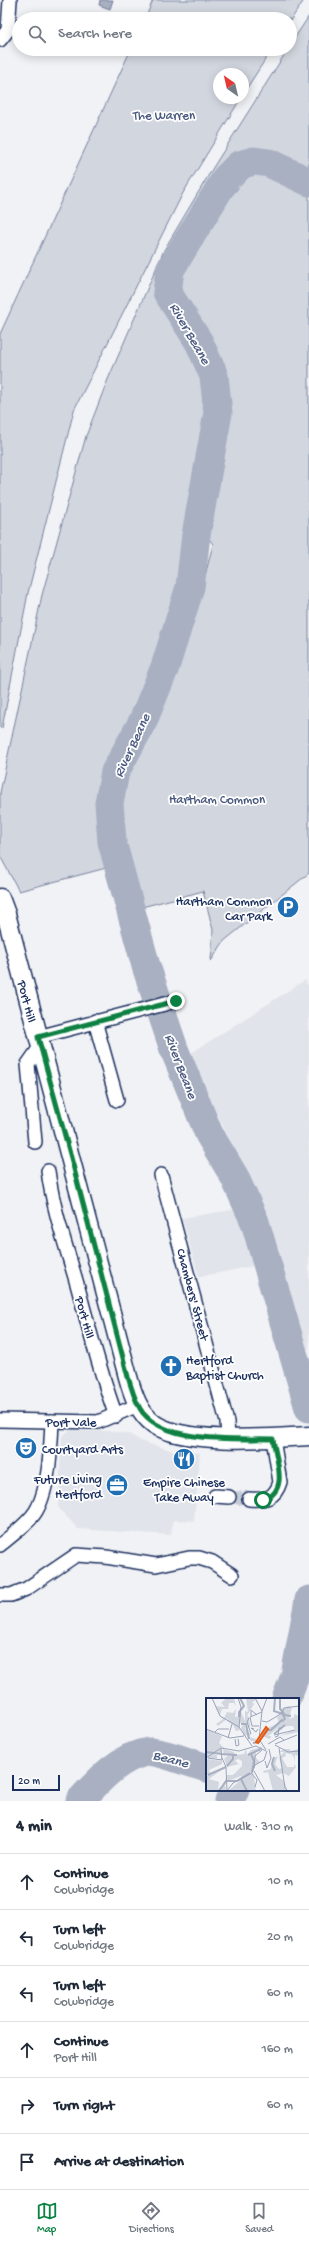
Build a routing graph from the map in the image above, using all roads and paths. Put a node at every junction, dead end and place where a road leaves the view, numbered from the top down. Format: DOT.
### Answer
graph roads {
  1 [pos="10,0"];
  2 [pos="0,40"];
  3 [pos="0,898"];
  4 [pos="176,1001"];
  5 [pos="96,1021"];
  6 [pos="39,1042"];
  7 [pos="117,1100"];
  8 [pos="35,1142"];
  9 [pos="48,1171"];
  10 [pos="161,1175"];
  11 [pos="138,1405"];
  12 [pos="116,1416"];
  13 [pos="0,1420"];
  14 [pos="52,1421"];
  15 [pos="309,1436"];
  16 [pos="228,1437"];
  17 [pos="281,1438"];
  18 [pos="215,1496"];
  19 [pos="229,1497"];
  20 [pos="249,1499"];
  21 [pos="0,1544"];
  22 [pos="232,1575"];
  23 [pos="0,1594"];
  1 -- 2 [label="street"];
  3 -- 6 [label="main road, Port Hill"];
  4 -- 5 [label="street"];
  5 -- 6 [label="street"];
  5 -- 7 [label="street"];
  6 -- 8 [label="street"];
  6 -- 11 [label="main road, Port Hill"];
  9 -- 12 [label="street, Port Hill"];
  10 -- 16 [label="street, Chambers' Street"];
  11 -- 12 [label="street, Port Vale"];
  11 -- 16 [label="main road"];
  12 -- 14 [label="street, Port Vale"];
  13 -- 14 [label="street, Port Vale"];
  14 -- 21 [label="street"];
  15 -- 17 [label="main road"];
  16 -- 17 [label="main road"];
  17 -- 20 [label="street"];
  18 -- 19 [label="street"];
  22 -- 23 [label="street"];
}
